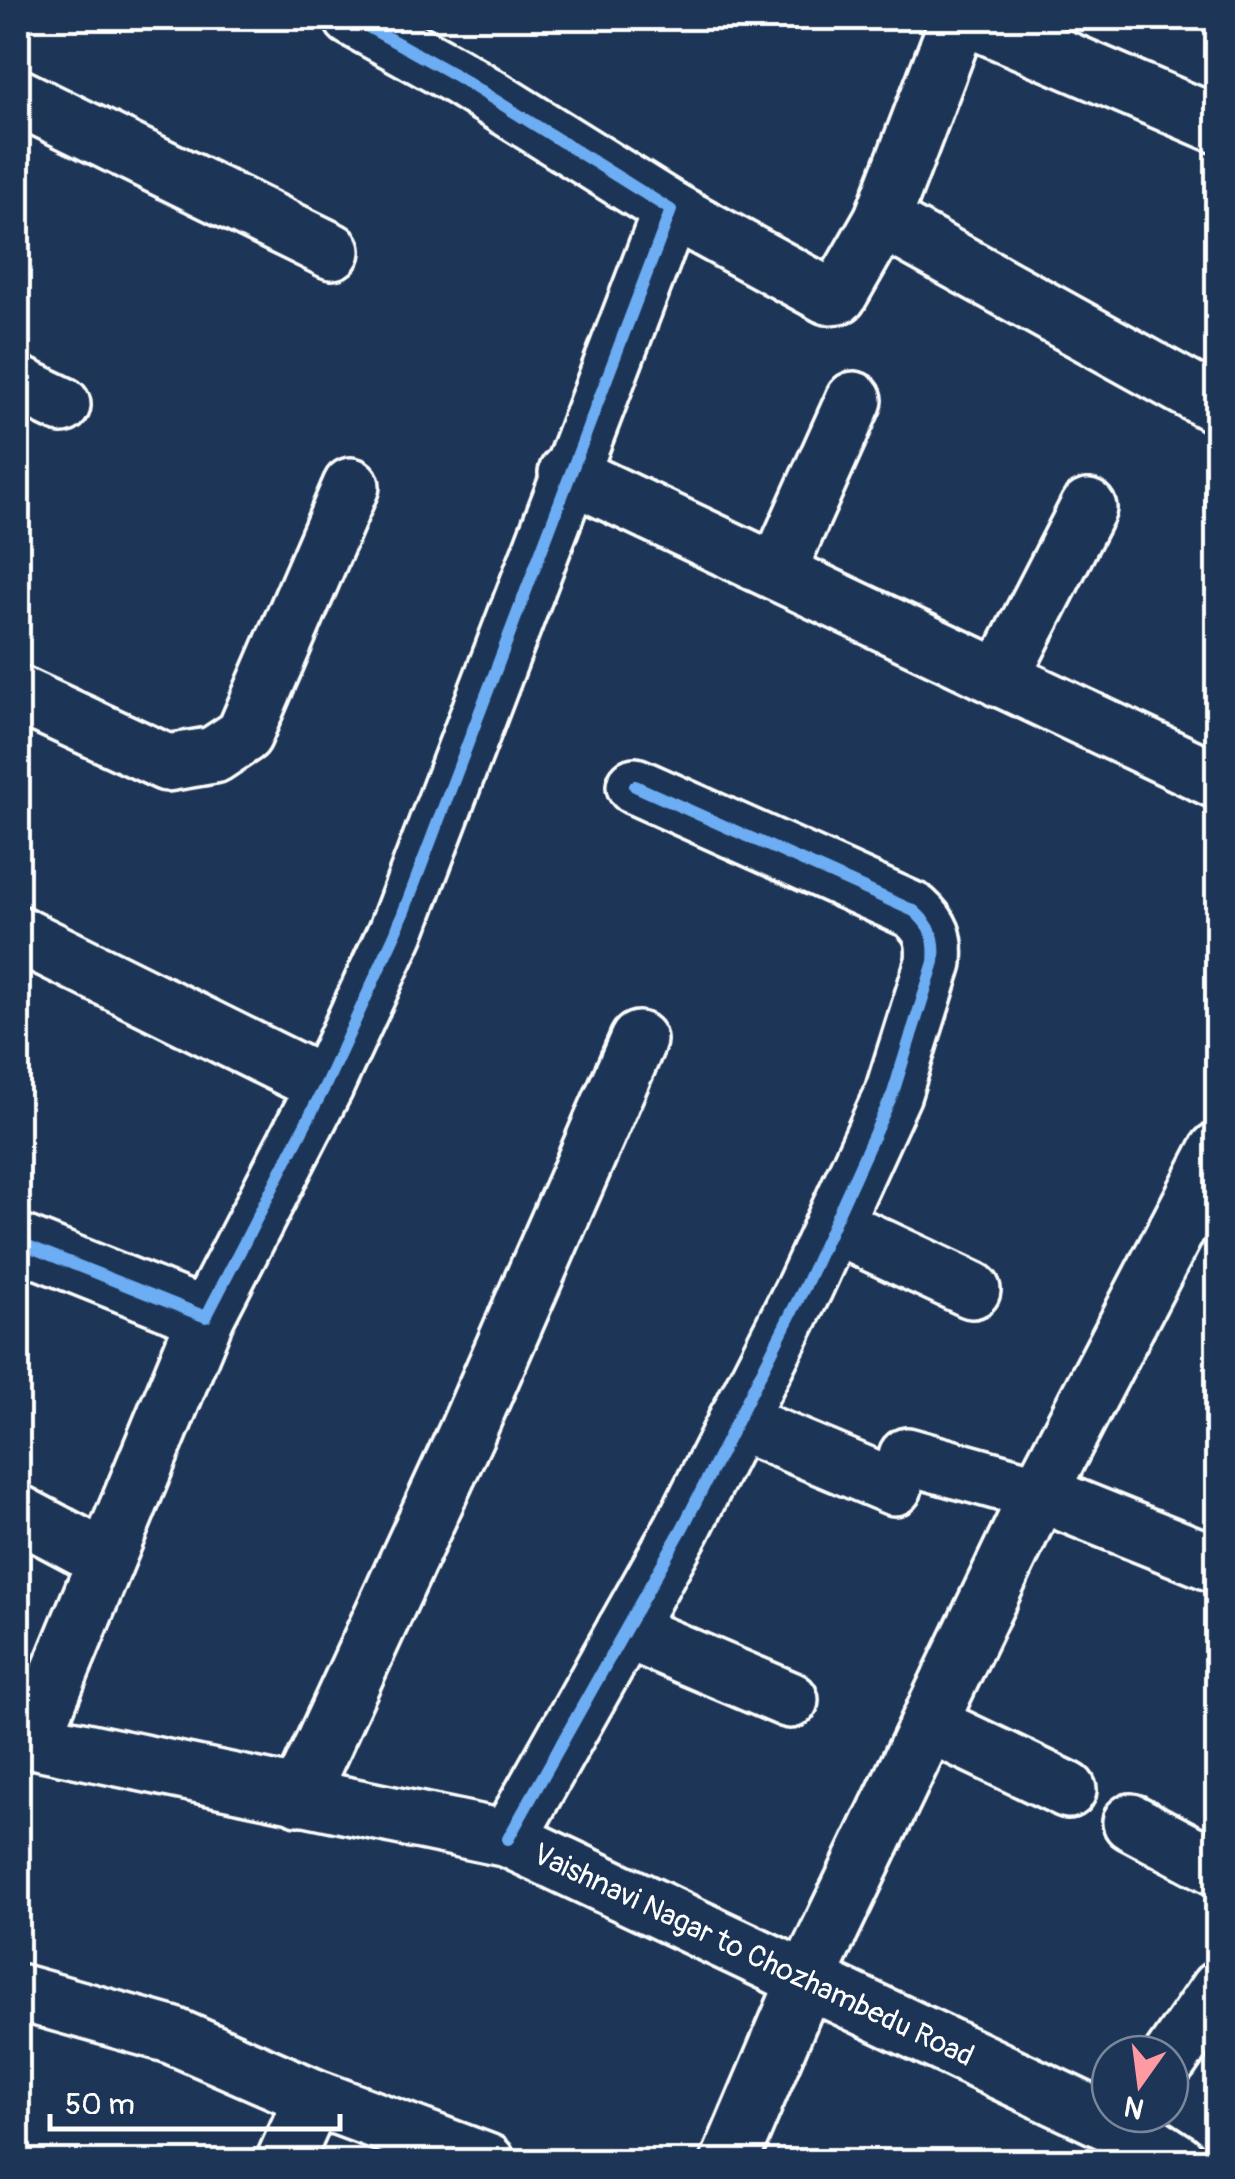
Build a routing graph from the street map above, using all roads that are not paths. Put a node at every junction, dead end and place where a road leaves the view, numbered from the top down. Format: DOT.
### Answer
graph roads {
  1 [pos="352,18"];
  2 [pos="960,18"];
  3 [pos="968,18"];
  4 [pos="1035,31"];
  5 [pos="18,97"];
  6 [pos="1218,126"];
  7 [pos="671,210"];
  8 [pos="882,220"];
  9 [pos="332,251"];
  10 [pos="854,400"];
  11 [pos="1218,406"];
  12 [pos="568,472"];
  13 [pos="351,486"];
  14 [pos="1088,508"];
  15 [pos="778,570"];
  16 [pos="1000,678"];
  17 [pos="18,694"];
  18 [pos="1218,781"];
  19 [pos="635,786"];
  20 [pos="18,934"];
  21 [pos="638,1040"];
  22 [pos="326,1086"];
  23 [pos="1217,1153"];
  24 [pos="833,1225"];
  25 [pos="18,1242"];
  26 [pos="972,1290"];
  27 [pos="206,1317"];
  28 [pos="736,1421"];
  29 [pos="1039,1493"];
  30 [pos="18,1513"];
  31 [pos="103,1558"];
  32 [pos="1218,1566"];
  33 [pos="625,1630"];
  34 [pos="790,1700"];
  35 [pos="929,1724"];
  36 [pos="25,1738"];
  37 [pos="1068,1790"];
  38 [pos="299,1797"];
  39 [pos="1130,1822"];
  40 [pos="508,1839"];
  41 [pos="1218,1868"];
  42 [pos="806,1980"];
  43 [pos="1218,1990"];
  44 [pos="18,1992"];
  45 [pos="1187,2034"];
  46 [pos="314,2097"];
  47 [pos="1090,2105"];
  48 [pos="1143,2134"];
  49 [pos="284,2162"];
  50 [pos="488,2162"];
  51 [pos="730,2162"];
  52 [pos="1178,2162"];
  1 -- 7 [label="street"];
  2 -- 8 [label="street"];
  3 -- 4 [label="street"];
  4 -- 6 [label="street"];
  5 -- 9 [label="street"];
  7 -- 8 [label="street"];
  7 -- 12 [label="street"];
  8 -- 11 [label="street"];
  10 -- 15 [label="street"];
  12 -- 15 [label="street"];
  12 -- 22 [label="street"];
  13 -- 17 [label="street"];
  14 -- 16 [label="street"];
  15 -- 16 [label="street"];
  16 -- 18 [label="street"];
  19 -- 24 [label="street"];
  20 -- 22 [label="street"];
  21 -- 38 [label="street"];
  22 -- 27 [label="street"];
  23 -- 29 [label="street"];
  24 -- 26 [label="street"];
  24 -- 28 [label="street"];
  25 -- 27 [label="street"];
  27 -- 31 [label="street"];
  28 -- 29 [label="street"];
  28 -- 33 [label="street"];
  29 -- 32 [label="street"];
  29 -- 35 [label="street"];
  30 -- 31 [label="street"];
  31 -- 36 [label="street"];
  33 -- 34 [label="street"];
  33 -- 40 [label="street"];
  35 -- 37 [label="street"];
  35 -- 42 [label="street"];
  36 -- 38 [label="street, Vaishnavi Nagar to Chozhambedu Road"];
  38 -- 40 [label="street, Vaishnavi Nagar to Chozhambedu Road"];
  39 -- 41 [label="street"];
  40 -- 42 [label="street, Vaishnavi Nagar to Chozhambedu Road"];
  42 -- 47 [label="street, Vaishnavi Nagar to Chozhambedu Road"];
  42 -- 51 [label="street"];
  43 -- 45 [label="street"];
  44 -- 46 [label="street"];
  46 -- 49 [label="street"];
  46 -- 50 [label="street"];
  48 -- 52 [label="street, Vaishnavi Nagar to Chozhambedu Road"];
}
